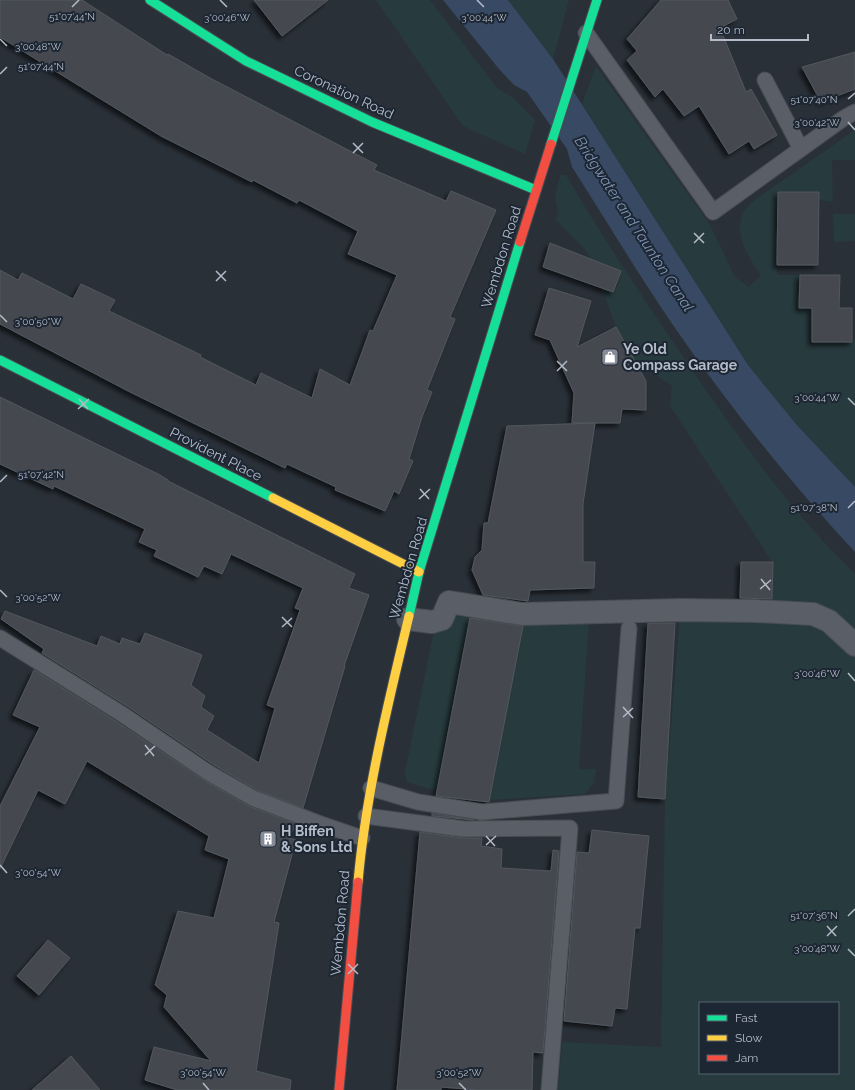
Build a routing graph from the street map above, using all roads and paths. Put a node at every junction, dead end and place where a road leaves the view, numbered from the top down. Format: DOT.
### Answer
graph roads {
  1 [pos="150,0"];
  2 [pos="597,0"];
  3 [pos="586,33"];
  4 [pos="764,80"];
  5 [pos="855,112"];
  6 [pos="801,149"];
  7 [pos="536,190"];
  8 [pos="0,360"];
  9 [pos="419,572"];
  10 [pos="408,619"];
  11 [pos="629,628"];
  12 [pos="0,638"];
  13 [pos="855,645"];
  14 [pos="371,788"];
  15 [pos="366,816"];
  16 [pos="362,838"];
  17 [pos="339,1090"];
  18 [pos="549,1090"];
  1 -- 7 [label="main road, Coronation Road"];
  2 -- 3 [label="main road, Wembdon Road"];
  3 -- 6 [label="lane"];
  3 -- 7 [label="main road, Wembdon Road"];
  4 -- 6 [label="lane"];
  5 -- 6 [label="lane"];
  7 -- 9 [label="main road, Wembdon Road"];
  8 -- 9 [label="main road, Provident Place"];
  9 -- 10 [label="main road, Wembdon Road"];
  10 -- 13 [label="street"];
  10 -- 14 [label="main road, Wembdon Road"];
  11 -- 14 [label="lane"];
  12 -- 16 [label="lane"];
  14 -- 15 [label="main road, Wembdon Road"];
  15 -- 16 [label="main road, Wembdon Road"];
  15 -- 18 [label="lane"];
  16 -- 17 [label="main road, Wembdon Road"];
}
